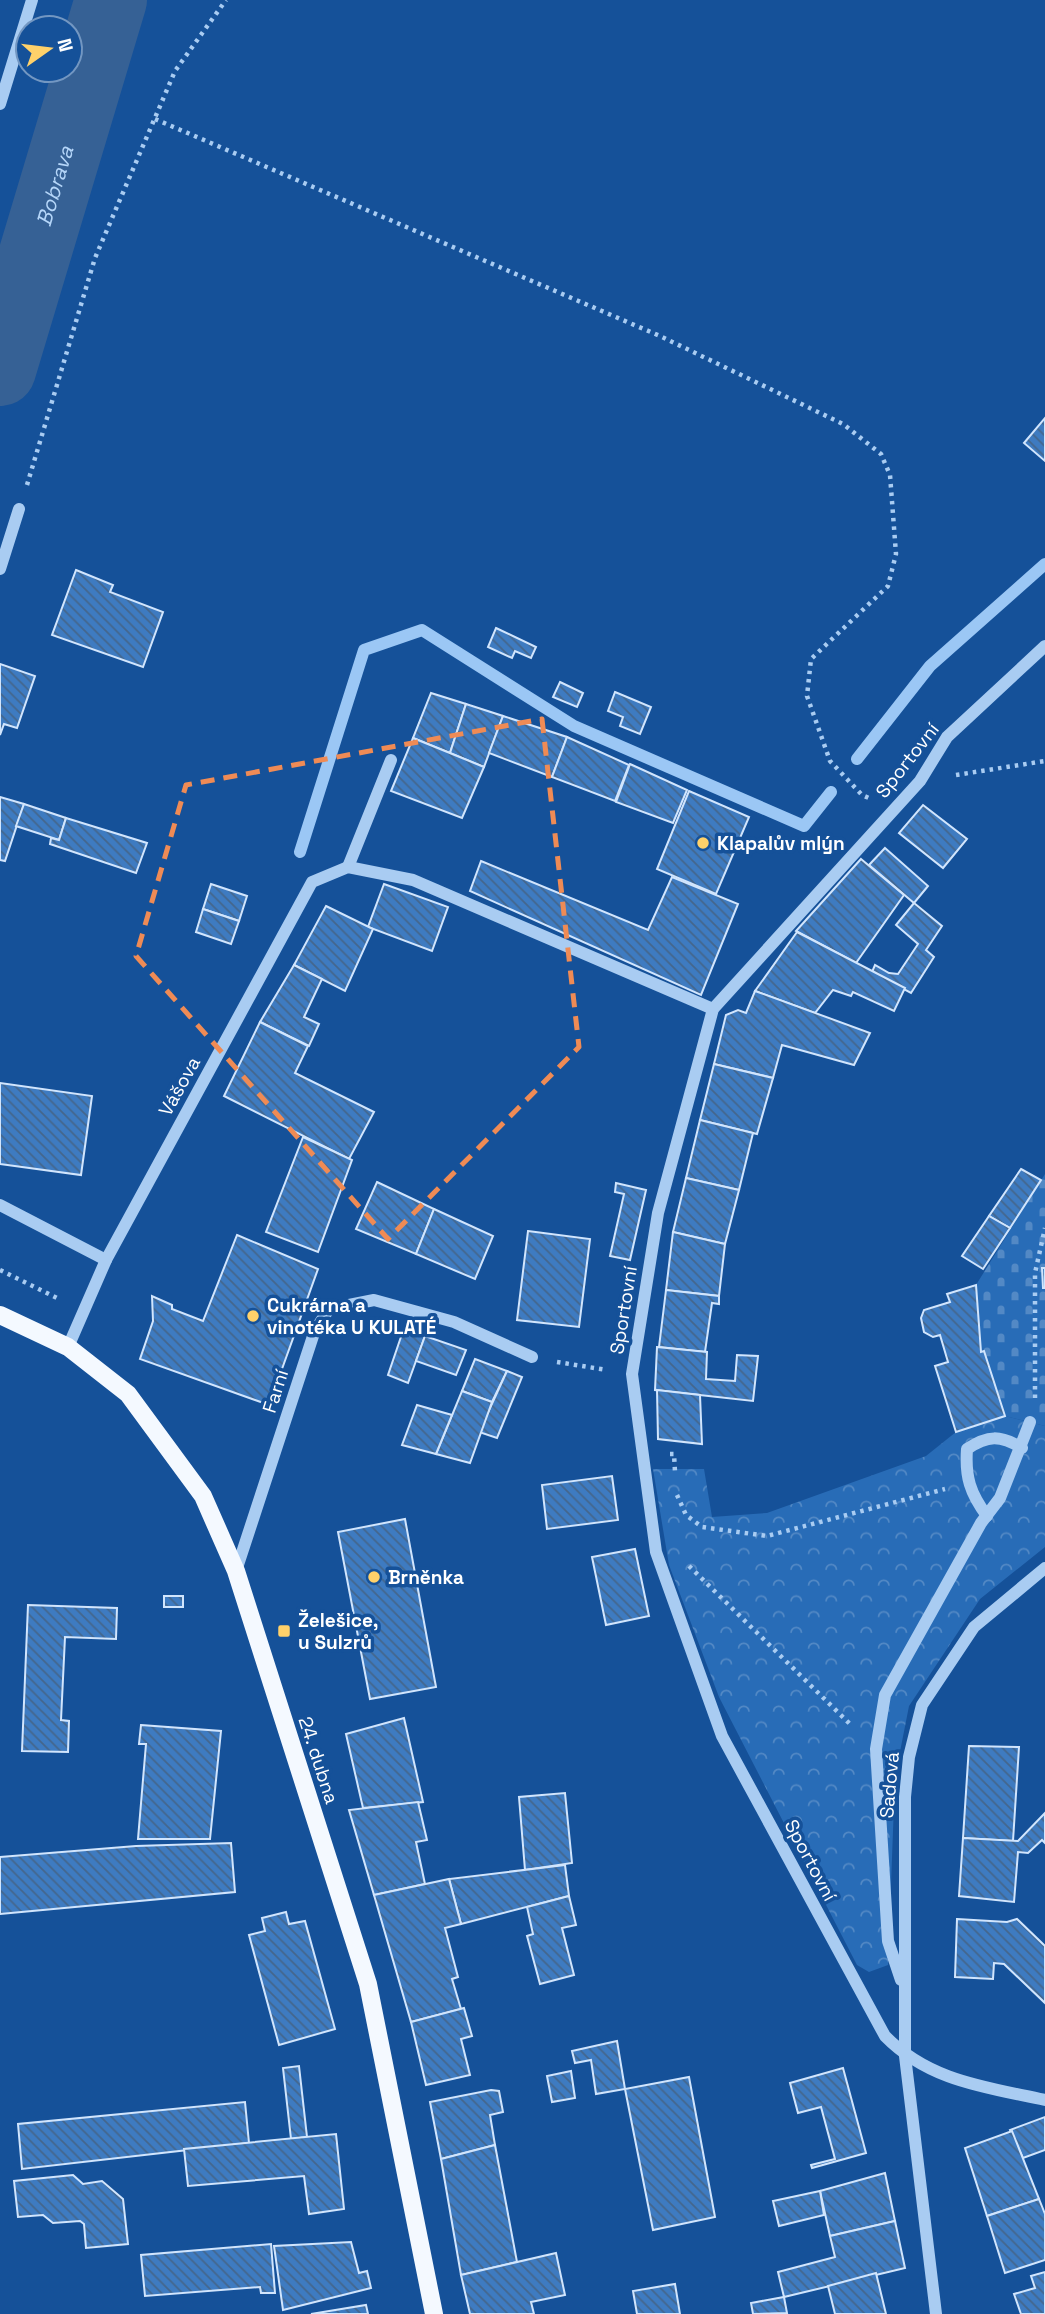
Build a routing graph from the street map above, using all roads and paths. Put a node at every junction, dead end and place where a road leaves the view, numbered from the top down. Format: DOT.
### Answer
graph roads {
  1 [pos="33,0"];
  2 [pos="226,0"];
  3 [pos="0,104"];
  4 [pos="155,119"];
  5 [pos="19,509"];
  6 [pos="0,569"];
  7 [pos="1045,646"];
  8 [pos="391,760"];
  9 [pos="1045,761"];
  10 [pos="849,781"];
  11 [pos="920,781"];
  12 [pos="348,867"];
  13 [pos="713,1009"];
  14 [pos="0,1205"];
  15 [pos="1045,1228"];
  16 [pos="106,1260"];
  17 [pos="0,1270"];
  18 [pos="85,1311"];
  19 [pos="0,1315"];
  20 [pos="68,1347"];
  21 [pos="532,1357"];
  22 [pos="632,1374"];
  23 [pos="1030,1422"];
  24 [pos="1022,1448"];
  25 [pos="641,1454"];
  26 [pos="676,1481"];
  27 [pos="968,1483"];
  28 [pos="677,1494"];
  29 [pos="987,1516"];
  30 [pos="656,1552"];
  31 [pos="1045,1568"];
  32 [pos="236,1572"];
  33 [pos="876,1749"];
  34 [pos="905,1994"];
  35 [pos="905,2056"];
  36 [pos="1045,2100"];
  37 [pos="434,2314"];
  38 [pos="936,2314"];
  1 -- 3 [label="street"];
  2 -- 4 [label="path"];
  4 -- 5 [label="path"];
  4 -- 10 [label="path"];
  5 -- 6 [label="street"];
  7 -- 11 [label="street, Sportovní"];
  8 -- 12 [label="street"];
  9 -- 11 [label="path"];
  11 -- 13 [label="street, Sportovní"];
  12 -- 13 [label="street"];
  12 -- 16 [label="street, Vášova"];
  13 -- 22 [label="street, Sportovní"];
  14 -- 16 [label="street"];
  15 -- 23 [label="path"];
  16 -- 18 [label="street, Vášova"];
  17 -- 18 [label="path"];
  18 -- 20 [label="street, Vášova"];
  19 -- 20 [label="main road, 24. dubna"];
  20 -- 32 [label="main road, 24. dubna"];
  21 -- 22 [label="path"];
  21 -- 32 [label="street, Farní"];
  22 -- 25 [label="street, Sportovní"];
  23 -- 24 [label="street"];
  24 -- 27 [label="street"];
  24 -- 29 [label="street"];
  25 -- 26 [label="path"];
  25 -- 30 [label="street, Sportovní"];
  27 -- 28 [label="path"];
  27 -- 29 [label="street"];
  29 -- 33 [label="street"];
  30 -- 33 [label="path"];
  30 -- 35 [label="street, Sportovní"];
  31 -- 34 [label="street, Sadová"];
  32 -- 37 [label="main road, 24. dubna"];
  33 -- 34 [label="street"];
  34 -- 35 [label="street, Sadová"];
  35 -- 36 [label="street"];
  35 -- 38 [label="street, Sadová"];
}
